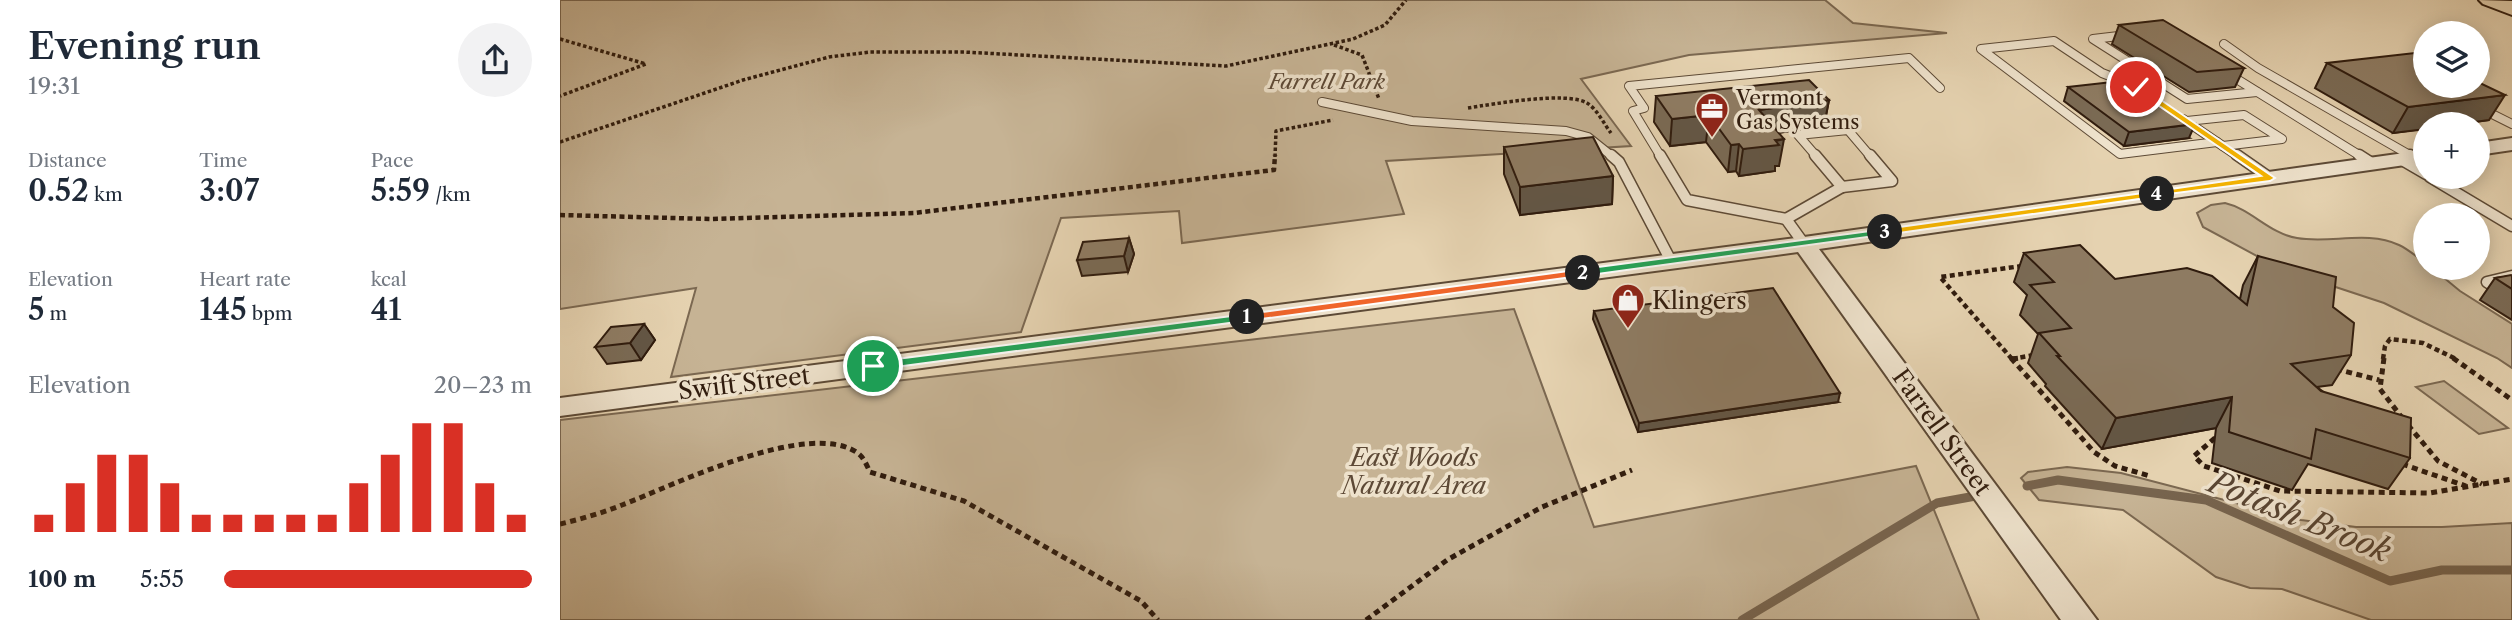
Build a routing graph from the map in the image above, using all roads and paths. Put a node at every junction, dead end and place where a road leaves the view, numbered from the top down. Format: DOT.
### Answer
graph roads {
  1 [pos="1406,0"];
  2 [pos="2490,0"];
  3 [pos="2512,9"];
  4 [pos="2132,35"];
  5 [pos="560,39"];
  6 [pos="1353,39"];
  7 [pos="2224,44"];
  8 [pos="1354,52"];
  9 [pos="2213,65"];
  10 [pos="1940,88"];
  11 [pos="2257,92"];
  12 [pos="2146,93"];
  13 [pos="560,96"];
  14 [pos="1322,102"];
  15 [pos="2467,102"];
  16 [pos="1364,114"];
  17 [pos="2177,114"];
  18 [pos="2187,121"];
  19 [pos="2512,124"];
  20 [pos="560,142"];
  21 [pos="2220,144"];
  22 [pos="2512,144"];
  23 [pos="2490,147"];
  24 [pos="2413,161"];
  25 [pos="2373,164"];
  26 [pos="2413,165"];
  27 [pos="2270,178"];
  28 [pos="1842,187"];
  29 [pos="2456,189"];
  30 [pos="560,215"];
  31 [pos="1786,219"];
  32 [pos="2512,226"];
  33 [pos="1804,244"];
  34 [pos="1671,261"];
  35 [pos="2034,264"];
  36 [pos="2512,276"];
  37 [pos="2512,298"];
  38 [pos="2044,354"];
  39 [pos="2011,359"];
  40 [pos="2334,368"];
  41 [pos="2379,380"];
  42 [pos="2512,400"];
  43 [pos="560,407"];
  44 [pos="2215,438"];
  45 [pos="2390,460"];
  46 [pos="1632,470"];
  47 [pos="2150,476"];
  48 [pos="2512,479"];
  49 [pos="2483,484"];
  50 [pos="2467,487"];
  51 [pos="560,524"];
  52 [pos="1158,620"];
  53 [pos="1366,620"];
  54 [pos="2080,620"];
  1 -- 6 [label="path"];
  2 -- 3 [label="highway"];
  4 -- 11 [label="lane"];
  5 -- 13 [label="path"];
  6 -- 8 [label="path"];
  6 -- 20 [label="path"];
  7 -- 24 [label="lane"];
  9 -- 11 [label="lane"];
  10 -- 31 [label="lane"];
  11 -- 25 [label="lane"];
  12 -- 21 [label="lane"];
  14 -- 16 [label="lane"];
  15 -- 19 [label="lane"];
  16 -- 30 [label="path"];
  16 -- 34 [label="lane"];
  17 -- 18 [label="lane"];
  18 -- 21 [label="lane"];
  18 -- 21 [label="lane"];
  21 -- 27 [label="lane"];
  22 -- 23 [label="street"];
  25 -- 26 [label="street, Swift Street"];
  25 -- 27 [label="street, Swift Street"];
  27 -- 33 [label="street, Swift Street"];
  28 -- 28 [label="lane"];
  28 -- 31 [label="lane"];
  29 -- 32 [label="lane"];
  31 -- 33 [label="lane"];
  33 -- 34 [label="street, Swift Street"];
  33 -- 54 [label="street, Farrell Street"];
  34 -- 43 [label="street, Swift Street"];
  35 -- 39 [label="path"];
  36 -- 37 [label="lane"];
  38 -- 39 [label="path"];
  39 -- 47 [label="path"];
  40 -- 41 [label="path"];
  41 -- 42 [label="path"];
  41 -- 49 [label="path"];
  44 -- 50 [label="path"];
  45 -- 50 [label="path"];
  46 -- 53 [label="path"];
  48 -- 49 [label="path"];
  49 -- 50 [label="path"];
  51 -- 52 [label="path"];
}
